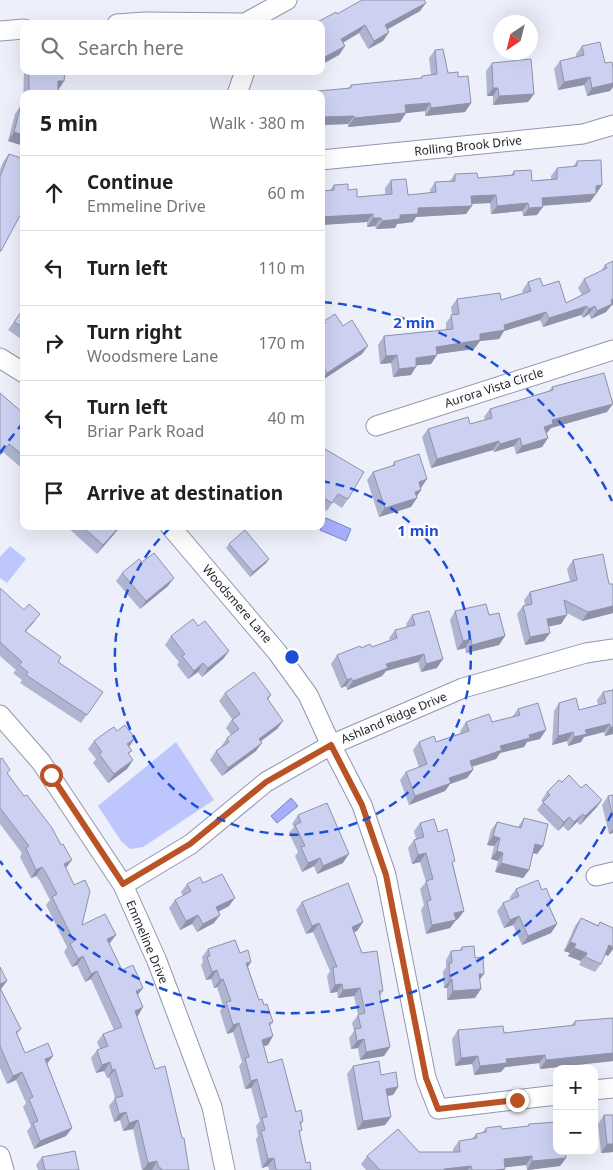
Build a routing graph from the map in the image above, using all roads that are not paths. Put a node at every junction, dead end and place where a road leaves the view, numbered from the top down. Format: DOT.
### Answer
graph roads {
  1 [pos="287,0"];
  2 [pos="252,20"];
  3 [pos="20,29"];
  4 [pos="0,31"];
  5 [pos="244,75"];
  6 [pos="239,90"];
  7 [pos="613,125"];
  8 [pos="325,160"];
  9 [pos="613,350"];
  10 [pos="0,358"];
  11 [pos="20,370"];
  12 [pos="376,426"];
  13 [pos="173,530"];
  14 [pos="613,649"];
  15 [pos="0,715"];
  16 [pos="331,745"];
  17 [pos="123,884"];
  18 [pos="613,1088"];
  19 [pos="598,1090"];
  20 [pos="553,1095"];
  21 [pos="0,1156"];
  22 [pos="4,1170"];
  23 [pos="225,1170"];
  1 -- 2 [label="street"];
  3 -- 4 [label="street"];
  5 -- 6 [label="street"];
  7 -- 8 [label="street, Rolling Brook Drive"];
  9 -- 12 [label="street, Aurora Vista Circle"];
  10 -- 11 [label="street"];
  13 -- 16 [label="street, Woodsmere Lane"];
  14 -- 16 [label="street, Ashland Ridge Drive"];
  15 -- 17 [label="street, Emmeline Drive"];
  16 -- 17 [label="street, Ashland Ridge Drive"];
  16 -- 20 [label="street, Woodsmere Lane"];
  17 -- 23 [label="street, Emmeline Drive"];
  18 -- 19 [label="street"];
  21 -- 22 [label="street"];
}
